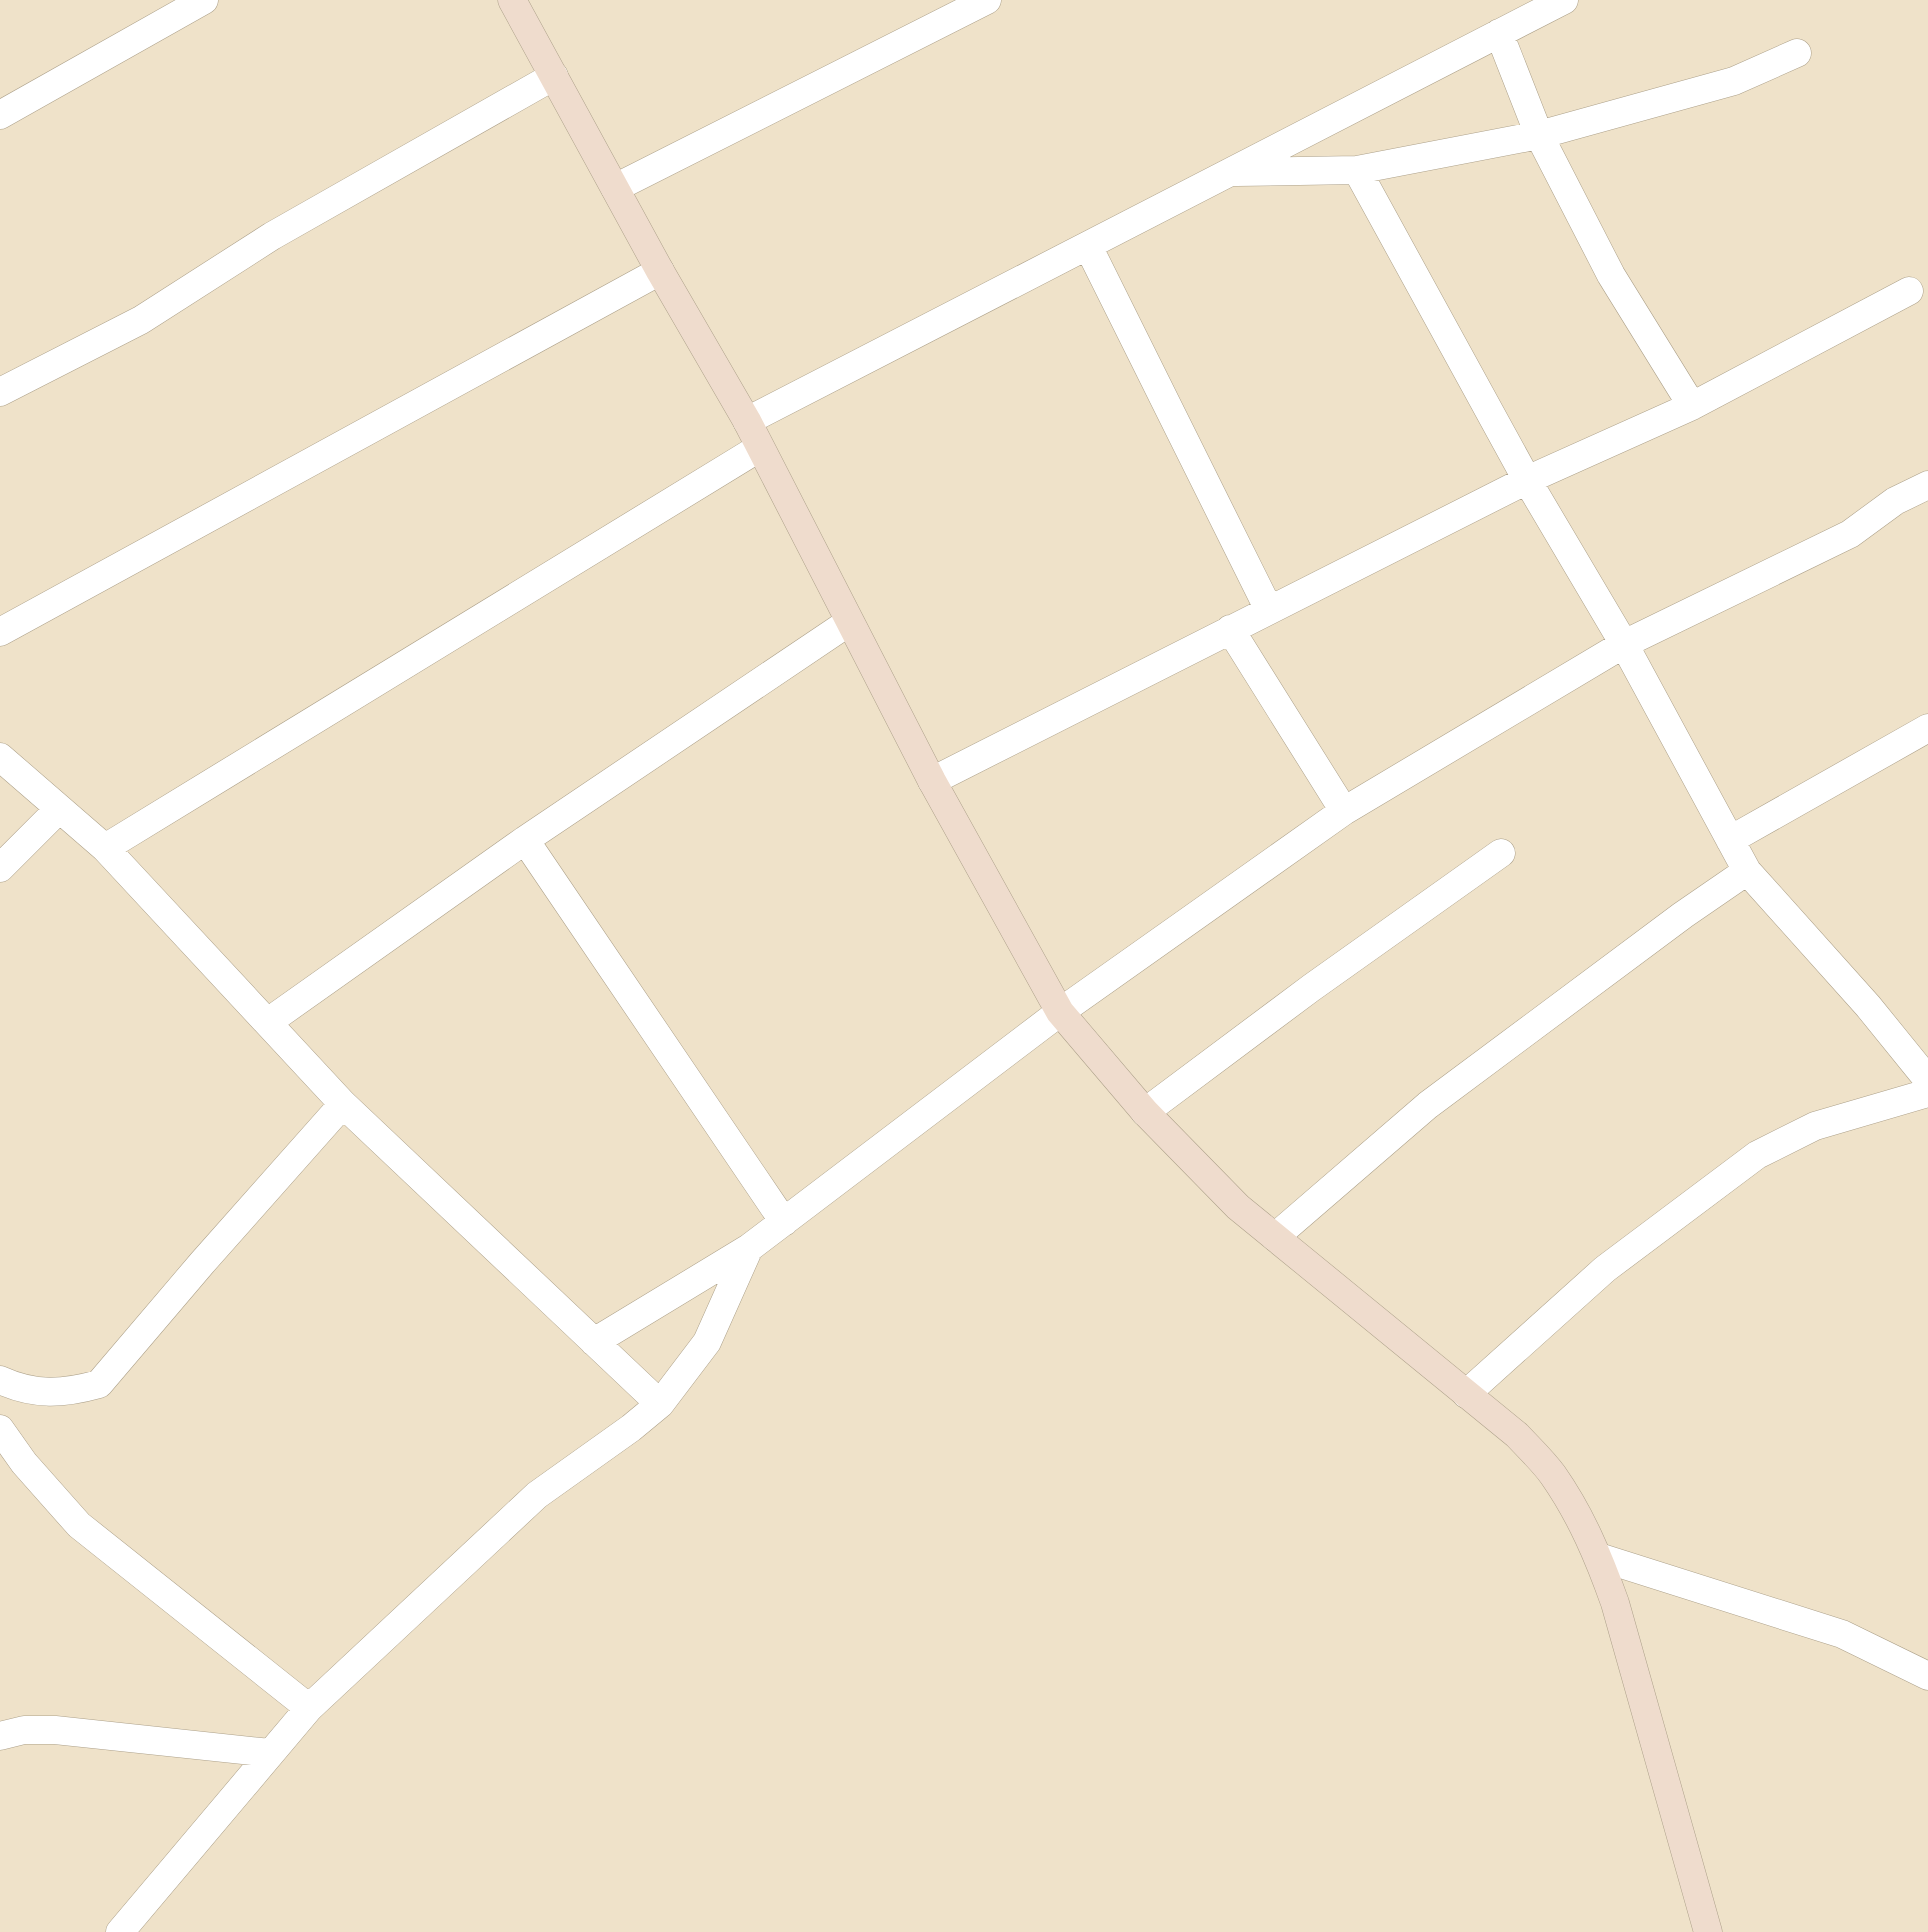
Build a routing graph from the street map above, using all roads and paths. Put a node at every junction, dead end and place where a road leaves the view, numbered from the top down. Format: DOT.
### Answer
graph roads {
  1 [pos="204,0"];
  2 [pos="512,0"];
  3 [pos="987,0"];
  4 [pos="1564,0"];
  5 [pos="1499,33"];
  6 [pos="1797,53"];
  7 [pos="554,76"];
  8 [pos="0,115"];
  9 [pos="1539,135"];
  10 [pos="1357,170"];
  11 [pos="1230,172"];
  12 [pos="615,188"];
  13 [pos="1088,246"];
  14 [pos="660,271"];
  15 [pos="1909,291"];
  16 [pos="0,392"];
  17 [pos="1692,406"];
  18 [pos="747,421"];
  19 [pos="760,448"];
  20 [pos="1527,480"];
  21 [pos="1928,485"];
  22 [pos="1269,610"];
  23 [pos="849,622"];
  24 [pos="1230,629"];
  25 [pos="0,632"];
  26 [pos="1624,644"];
  27 [pos="1928,728"];
  28 [pos="0,757"];
  29 [pos="932,781"];
  30 [pos="59,808"];
  31 [pos="1344,811"];
  32 [pos="525,840"];
  33 [pos="1730,840"];
  34 [pos="105,848"];
  35 [pos="1501,853"];
  36 [pos="0,868"];
  37 [pos="1747,871"];
  38 [pos="1060,1012"];
  39 [pos="268,1022"];
  40 [pos="1928,1080"];
  41 [pos="1928,1093"];
  42 [pos="343,1104"];
  43 [pos="1145,1112"];
  44 [pos="784,1222"];
  45 [pos="1275,1237"];
  46 [pos="749,1248"];
  47 [pos="594,1342"];
  48 [pos="0,1380"];
  49 [pos="1466,1394"];
  50 [pos="660,1404"];
  51 [pos="0,1429"];
  52 [pos="1599,1557"];
  53 [pos="1928,1676"];
  54 [pos="309,1708"];
  55 [pos="0,1736"];
  56 [pos="270,1753"];
  57 [pos="120,1932"];
  58 [pos="1708,1932"];
  1 -- 8 [label="street"];
  2 -- 7 [label="street"];
  3 -- 12 [label="street"];
  4 -- 5 [label="street"];
  5 -- 9 [label="street"];
  5 -- 11 [label="street"];
  6 -- 9 [label="street"];
  7 -- 12 [label="street"];
  7 -- 16 [label="street"];
  9 -- 10 [label="street"];
  9 -- 17 [label="street"];
  10 -- 11 [label="street"];
  10 -- 20 [label="street"];
  11 -- 13 [label="street"];
  12 -- 14 [label="street"];
  13 -- 18 [label="street"];
  13 -- 22 [label="street"];
  14 -- 18 [label="street"];
  14 -- 25 [label="street"];
  15 -- 17 [label="street"];
  17 -- 20 [label="street"];
  18 -- 19 [label="street"];
  19 -- 23 [label="street"];
  19 -- 34 [label="street"];
  20 -- 22 [label="street"];
  20 -- 26 [label="street"];
  21 -- 26 [label="street"];
  22 -- 24 [label="street"];
  23 -- 29 [label="street"];
  23 -- 32 [label="street"];
  24 -- 29 [label="street"];
  24 -- 31 [label="street"];
  26 -- 31 [label="street"];
  26 -- 33 [label="street"];
  27 -- 33 [label="street"];
  28 -- 30 [label="street"];
  29 -- 38 [label="street"];
  30 -- 34 [label="street"];
  30 -- 36 [label="street"];
  31 -- 38 [label="street"];
  32 -- 39 [label="street"];
  32 -- 44 [label="street"];
  33 -- 37 [label="street"];
  34 -- 39 [label="street"];
  35 -- 43 [label="street"];
  37 -- 40 [label="street"];
  37 -- 45 [label="street"];
  38 -- 43 [label="street"];
  38 -- 44 [label="street"];
  39 -- 42 [label="street"];
  41 -- 49 [label="street"];
  42 -- 47 [label="street"];
  42 -- 48 [label="street"];
  43 -- 45 [label="street"];
  44 -- 46 [label="street"];
  45 -- 49 [label="street"];
  46 -- 47 [label="street"];
  46 -- 50 [label="street"];
  47 -- 50 [label="street"];
  49 -- 52 [label="street"];
  50 -- 54 [label="street"];
  51 -- 54 [label="street"];
  52 -- 53 [label="street"];
  52 -- 58 [label="street"];
  54 -- 56 [label="street"];
  55 -- 56 [label="street"];
  56 -- 57 [label="street"];
}
